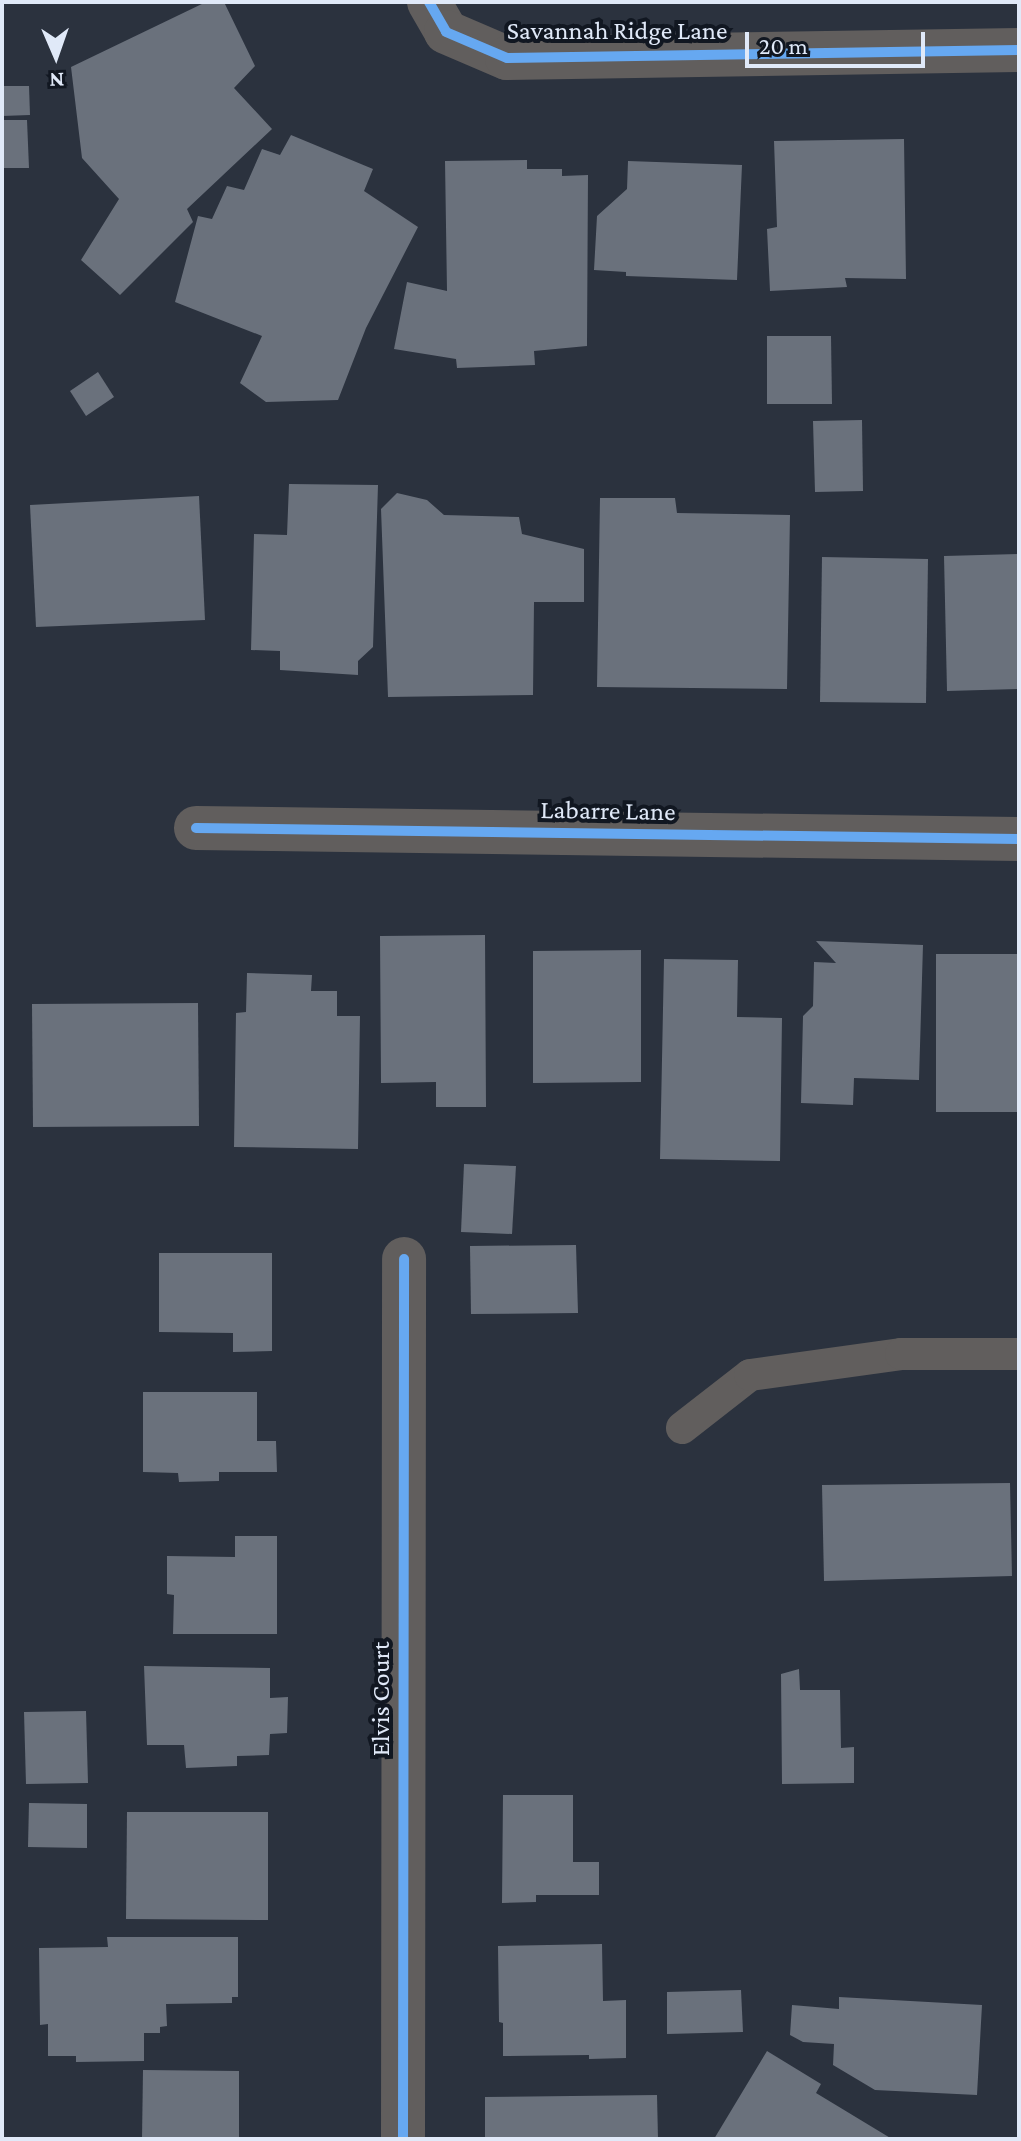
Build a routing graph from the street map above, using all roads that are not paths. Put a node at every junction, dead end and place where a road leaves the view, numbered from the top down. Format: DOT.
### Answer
graph roads {
  1 [pos="429,2"];
  2 [pos="1019,50"];
  3 [pos="196,828"];
  4 [pos="1019,839"];
  5 [pos="404,1259"];
  6 [pos="1019,1354"];
  7 [pos="682,1428"];
  8 [pos="403,2139"];
  1 -- 2 [label="street, Savannah Ridge Lane"];
  3 -- 4 [label="street, Labarre Lane"];
  5 -- 8 [label="street, Elvis Court"];
  6 -- 7 [label="lane"];
}
